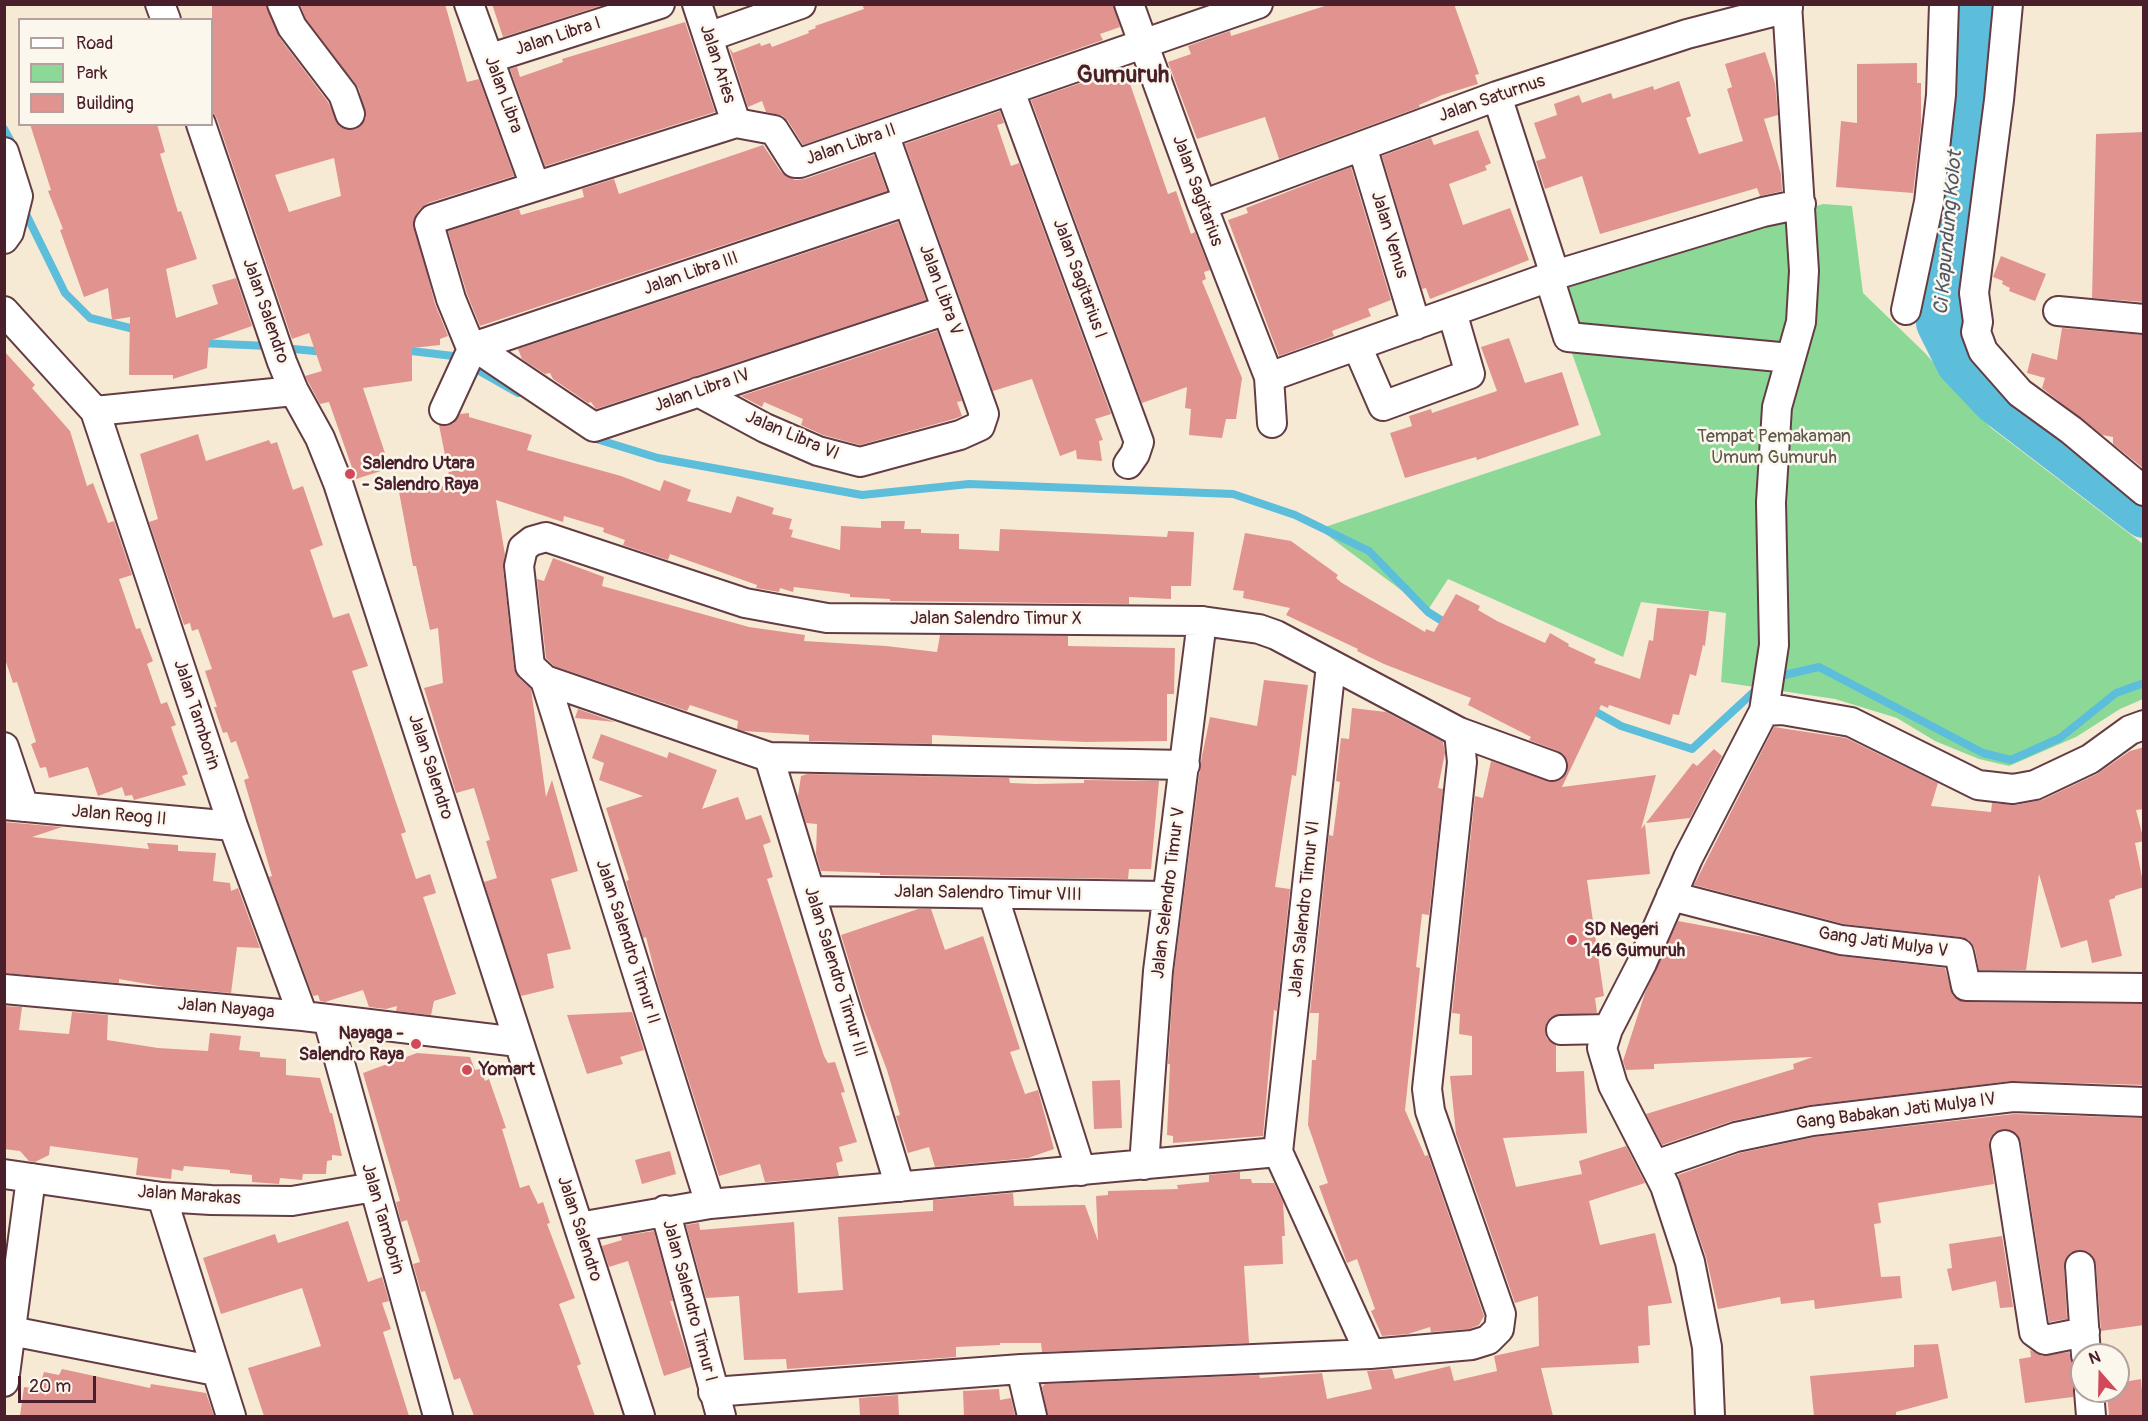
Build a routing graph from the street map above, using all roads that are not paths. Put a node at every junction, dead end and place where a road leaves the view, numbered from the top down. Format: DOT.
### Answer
graph roads {
  1 [pos="282,4"];
  2 [pos="469,4"];
  3 [pos="660,4"];
  4 [pos="698,4"];
  5 [pos="801,4"];
  6 [pos="1130,4"];
  7 [pos="1258,4"];
  8 [pos="1944,4"];
  9 [pos="2008,4"];
  10 [pos="1787,6"];
  11 [pos="708,37"];
  12 [pos="1144,44"];
  13 [pos="491,58"];
  14 [pos="1010,91"];
  15 [pos="1497,96"];
  16 [pos="350,114"];
  17 [pos="736,123"];
  18 [pos="202,126"];
  19 [pos="884,134"];
  20 [pos="1362,146"];
  21 [pos="4,152"];
  22 [pos="535,186"];
  23 [pos="908,201"];
  24 [pos="1801,204"];
  25 [pos="1202,205"];
  26 [pos="4,238"];
  27 [pos="1552,276"];
  28 [pos="947,310"];
  29 [pos="1905,310"];
  30 [pos="2058,310"];
  31 [pos="4,311"];
  32 [pos="1452,312"];
  33 [pos="2144,319"];
  34 [pos="1416,324"];
  35 [pos="1357,346"];
  36 [pos="1790,358"];
  37 [pos="468,359"];
  38 [pos="1269,377"];
  39 [pos="294,392"];
  40 [pos="698,392"];
  41 [pos="444,410"];
  42 [pos="95,411"];
  43 [pos="1272,423"];
  44 [pos="960,435"];
  45 [pos="1128,464"];
  46 [pos="2144,491"];
  47 [pos="523,548"];
  48 [pos="1202,621"];
  49 [pos="1331,665"];
  50 [pos="545,680"];
  51 [pos="1765,704"];
  52 [pos="2144,725"];
  53 [pos="1459,732"];
  54 [pos="4,747"];
  55 [pos="769,757"];
  56 [pos="1185,765"];
  57 [pos="1552,766"];
  58 [pos="14,806"];
  59 [pos="233,826"];
  60 [pos="810,891"];
  61 [pos="993,894"];
  62 [pos="1166,896"];
  63 [pos="1671,896"];
  64 [pos="2144,988"];
  65 [pos="4,989"];
  66 [pos="315,1018"];
  67 [pos="1608,1029"];
  68 [pos="1561,1030"];
  69 [pos="518,1042"];
  70 [pos="2144,1102"];
  71 [pos="2005,1145"];
  72 [pos="1278,1152"];
  73 [pos="1655,1165"];
  74 [pos="1144,1166"];
  75 [pos="1081,1171"];
  76 [pos="18,1176"];
  77 [pos="374,1187"];
  78 [pos="900,1187"];
  79 [pos="162,1197"];
  80 [pos="710,1204"];
  81 [pos="665,1210"];
  82 [pos="579,1227"];
  83 [pos="2080,1266"];
  84 [pos="11,1331"];
  85 [pos="2076,1343"];
  86 [pos="2086,1343"];
  87 [pos="1370,1354"];
  88 [pos="1021,1369"];
  89 [pos="216,1371"];
  90 [pos="4,1382"];
  91 [pos="717,1404"];
  92 [pos="231,1416"];
  93 [pos="438,1416"];
  94 [pos="640,1416"];
  95 [pos="1032,1416"];
  96 [pos="1710,1416"];
  1 -- 16 [label="street"];
  2 -- 13 [label="street, Jalan Libra"];
  3 -- 13 [label="street, Jalan Libra I"];
  4 -- 11 [label="street, Jalan Aries"];
  5 -- 11 [label="street"];
  6 -- 12 [label="street, Jalan Sagitarius"];
  7 -- 12 [label="street, Jalan Libra II"];
  8 -- 29 [label="street"];
  9 -- 46 [label="street"];
  10 -- 15 [label="street, Jalan Saturnus"];
  10 -- 24 [label="street"];
  11 -- 17 [label="street, Jalan Aries"];
  12 -- 14 [label="street, Jalan Libra II"];
  12 -- 25 [label="street, Jalan Sagitarius"];
  13 -- 22 [label="street, Jalan Libra"];
  14 -- 19 [label="street, Jalan Libra II"];
  14 -- 45 [label="street, Jalan Sagitarius I"];
  15 -- 20 [label="street, Jalan Saturnus"];
  15 -- 27 [label="street"];
  17 -- 19 [label="street, Jalan Libra II"];
  17 -- 22 [label="street, Jalan Libra II"];
  18 -- 39 [label="street, Jalan Salendro"];
  19 -- 23 [label="street, Jalan Libra V"];
  20 -- 25 [label="street, Jalan Saturnus"];
  20 -- 34 [label="street, Jalan Venus"];
  21 -- 26 [label="street"];
  22 -- 37 [label="street, Jalan Libra II"];
  23 -- 28 [label="street, Jalan Libra V"];
  23 -- 37 [label="street, Jalan Libra III"];
  24 -- 27 [label="street"];
  24 -- 36 [label="street"];
  25 -- 38 [label="street, Jalan Sagitarius"];
  27 -- 32 [label="street"];
  27 -- 36 [label="street"];
  28 -- 40 [label="street, Jalan Libra IV"];
  28 -- 44 [label="street, Jalan Libra V"];
  30 -- 33 [label="street"];
  31 -- 42 [label="street"];
  32 -- 34 [label="street"];
  32 -- 35 [label="street"];
  34 -- 35 [label="street"];
  35 -- 38 [label="street"];
  36 -- 51 [label="street"];
  37 -- 40 [label="street, Jalan Libra IV"];
  37 -- 41 [label="street"];
  38 -- 43 [label="street, Jalan Sagitarius"];
  39 -- 42 [label="street"];
  39 -- 69 [label="street, Jalan Salendro"];
  40 -- 44 [label="street, Jalan Libra VI"];
  42 -- 59 [label="street, Jalan Tamborin"];
  47 -- 48 [label="street, Jalan Salendro Timur X"];
  47 -- 50 [label="street, Jalan Salendro Timur II"];
  48 -- 49 [label="street, Jalan Salendro Timur X"];
  48 -- 56 [label="street, Jalan Selendro Timur V"];
  49 -- 53 [label="street, Jalan Salendro Timur X"];
  49 -- 72 [label="street, Jalan Salendro Timur VI"];
  50 -- 55 [label="street"];
  50 -- 80 [label="street, Jalan Salendro Timur II"];
  51 -- 52 [label="street"];
  51 -- 63 [label="street"];
  53 -- 57 [label="street, Jalan Salendro Timur X"];
  53 -- 87 [label="street"];
  54 -- 58 [label="street"];
  55 -- 56 [label="street"];
  55 -- 60 [label="street, Jalan Salendro Timur III"];
  56 -- 62 [label="street, Jalan Selendro Timur V"];
  58 -- 59 [label="street, Jalan Reog II"];
  59 -- 66 [label="street, Jalan Tamborin"];
  60 -- 61 [label="street, Jalan Salendro Timur VIII"];
  60 -- 78 [label="street, Jalan Salendro Timur III"];
  61 -- 62 [label="street, Jalan Salendro Timur VIII"];
  61 -- 75 [label="street"];
  62 -- 74 [label="street, Jalan Selendro Timur V"];
  63 -- 64 [label="street, Gang Jati Mulya V"];
  63 -- 67 [label="street"];
  65 -- 66 [label="street, Jalan Nayaga"];
  66 -- 69 [label="street, Jalan Nayaga"];
  66 -- 77 [label="street, Jalan Tamborin"];
  67 -- 68 [label="street"];
  67 -- 73 [label="street"];
  69 -- 82 [label="street, Jalan Salendro"];
  70 -- 73 [label="street, Gang Babakan Jati Mulya IV"];
  71 -- 85 [label="street"];
  72 -- 74 [label="street"];
  72 -- 87 [label="street"];
  73 -- 96 [label="street"];
  74 -- 75 [label="street"];
  75 -- 78 [label="street"];
  76 -- 79 [label="street, Jalan Marakas"];
  76 -- 84 [label="street"];
  77 -- 79 [label="street, Jalan Marakas"];
  77 -- 93 [label="street, Jalan Tamborin"];
  78 -- 80 [label="street"];
  79 -- 89 [label="street"];
  80 -- 81 [label="street"];
  81 -- 82 [label="street"];
  81 -- 91 [label="street, Jalan Salendro Timur I"];
  82 -- 94 [label="street, Jalan Salendro"];
  83 -- 86 [label="street"];
  84 -- 89 [label="street"];
  84 -- 90 [label="street"];
  87 -- 88 [label="street"];
  88 -- 91 [label="street"];
  88 -- 95 [label="street"];
  89 -- 92 [label="street"];
}
